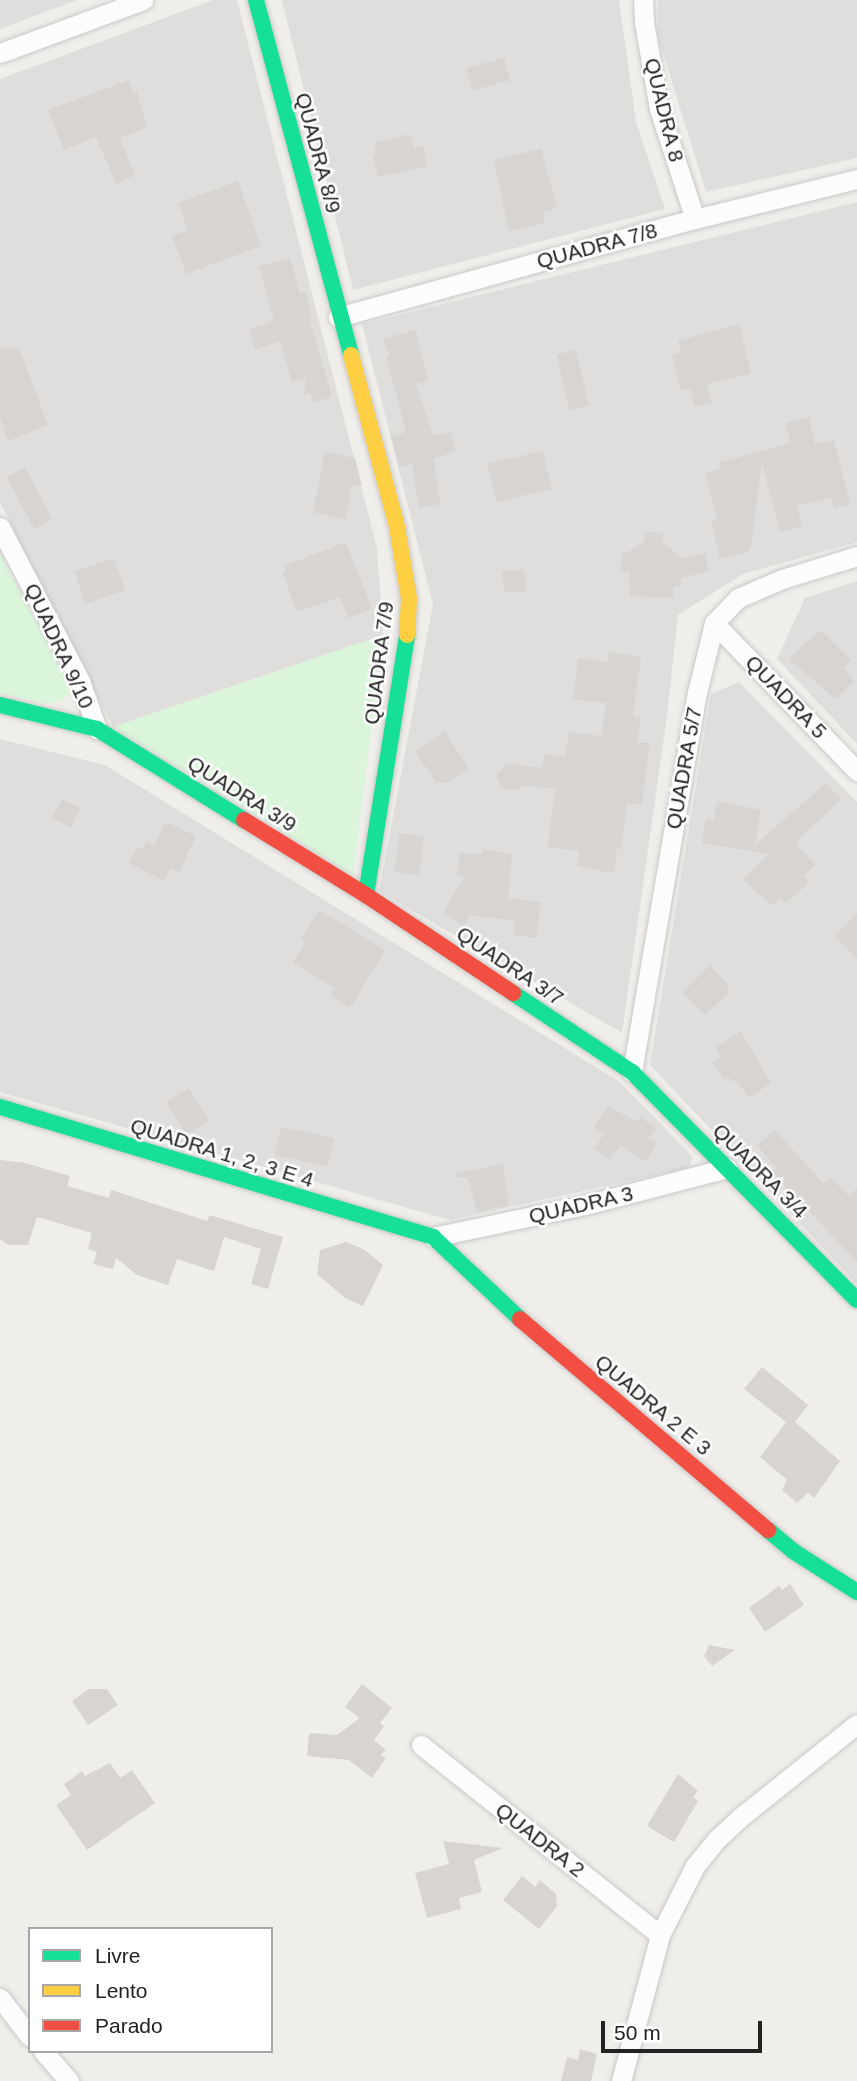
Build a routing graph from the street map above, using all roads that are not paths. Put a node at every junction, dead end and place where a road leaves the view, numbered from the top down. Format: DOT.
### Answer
graph roads {
  1 [pos="143,0"];
  2 [pos="256,0"];
  3 [pos="643,0"];
  4 [pos="0,53"];
  5 [pos="857,179"];
  6 [pos="695,219"];
  7 [pos="338,317"];
  8 [pos="0,527"];
  9 [pos="857,556"];
  10 [pos="714,623"];
  11 [pos="0,705"];
  12 [pos="97,729"];
  13 [pos="857,771"];
  14 [pos="366,895"];
  15 [pos="632,1072"];
  16 [pos="0,1107"];
  17 [pos="727,1168"];
  18 [pos="433,1237"];
  19 [pos="857,1300"];
  20 [pos="857,1592"];
  21 [pos="857,1724"];
  22 [pos="421,1745"];
  23 [pos="660,1934"];
  24 [pos="0,1998"];
  25 [pos="28,2034"];
  26 [pos="45,2053"];
  27 [pos="69,2081"];
  28 [pos="621,2081"];
  1 -- 4 [label="street"];
  2 -- 7 [label="street, QUADRA 8/9"];
  3 -- 6 [label="street, QUADRA 8"];
  5 -- 6 [label="street, QUADRA 7/8"];
  6 -- 7 [label="street, QUADRA 7/8"];
  7 -- 14 [label="street, QUADRA 7/9"];
  8 -- 12 [label="street, QUADRA 9/10"];
  9 -- 10 [label="street"];
  10 -- 13 [label="street, QUADRA 5"];
  10 -- 15 [label="street, QUADRA 5/7"];
  11 -- 12 [label="street, QUADRA 3/9"];
  12 -- 14 [label="street, QUADRA 3/9"];
  14 -- 15 [label="street, QUADRA 3/7"];
  15 -- 17 [label="street, QUADRA 3/4"];
  16 -- 18 [label="street, QUADRA 1, 2, 3 E 4"];
  17 -- 18 [label="street, QUADRA 3"];
  17 -- 19 [label="street, QUADRA 3/4"];
  18 -- 20 [label="street, QUADRA 2 E 3"];
  21 -- 23 [label="street"];
  22 -- 23 [label="street, QUADRA 2"];
  23 -- 28 [label="street"];
  24 -- 25 [label="street"];
  26 -- 27 [label="street"];
}
